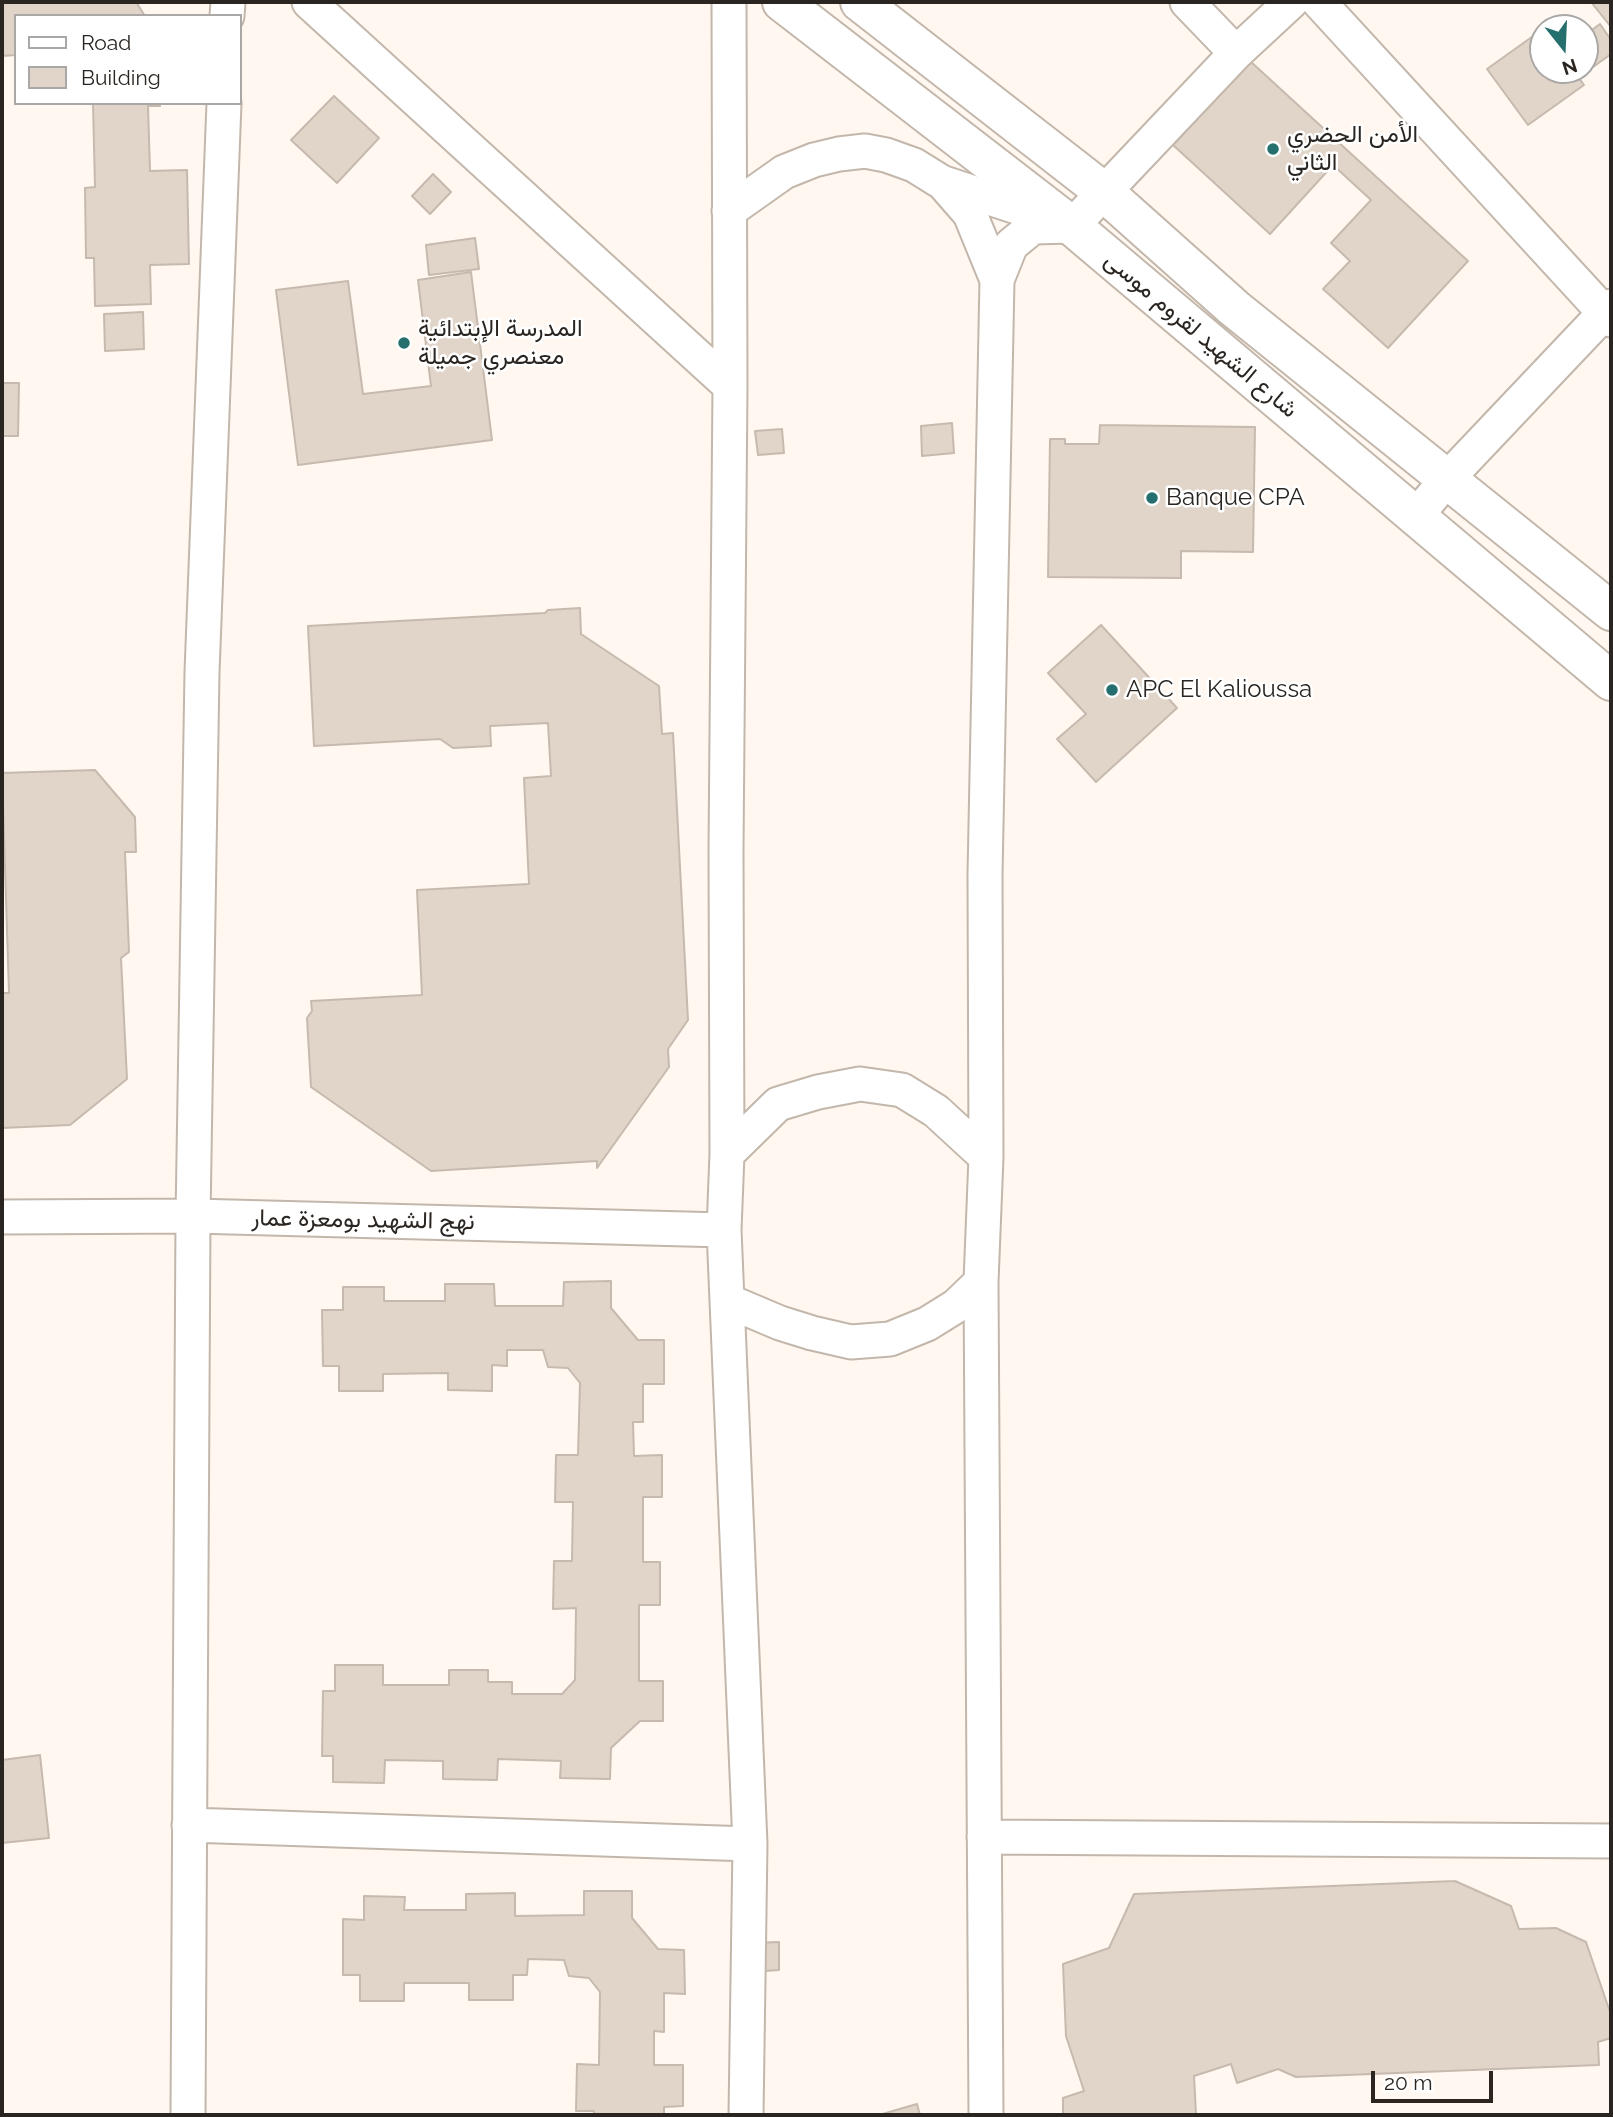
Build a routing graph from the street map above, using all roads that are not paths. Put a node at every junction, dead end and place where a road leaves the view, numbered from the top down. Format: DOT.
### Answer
graph roads {
  1 [pos="309,2"];
  2 [pos="730,2"];
  3 [pos="782,2"];
  4 [pos="860,2"];
  5 [pos="1187,2"];
  6 [pos="1291,2"];
  7 [pos="1319,2"];
  8 [pos="1236,53"];
  9 [pos="224,105"];
  10 [pos="943,183"];
  11 [pos="1104,192"];
  12 [pos="729,211"];
  13 [pos="1072,226"];
  14 [pos="997,280"];
  15 [pos="1609,313"];
  16 [pos="730,386"];
  17 [pos="1447,479"];
  18 [pos="1416,516"];
  19 [pos="1611,611"];
  20 [pos="1611,681"];
  21 [pos="727,1154"];
  22 [pos="986,1157"];
  23 [pos="193,1216"];
  24 [pos="2,1217"];
  25 [pos="724,1230"];
  26 [pos="981,1282"];
  27 [pos="728,1301"];
  28 [pos="189,1825"];
  29 [pos="984,1837"];
  30 [pos="1611,1841"];
  31 [pos="750,1844"];
  32 [pos="188,2115"];
  33 [pos="746,2115"];
  34 [pos="986,2115"];
  1 -- 16 [label="street"];
  2 -- 12 [label="street"];
  3 -- 13 [label="street, شارع الشهيد لقروم موسى"];
  4 -- 11 [label="street, شارع الشهيد لقروم موسى"];
  5 -- 8 [label="street"];
  6 -- 8 [label="street"];
  7 -- 15 [label="street"];
  8 -- 11 [label="street"];
  9 -- 23 [label="street"];
  10 -- 12 [label="street"];
  10 -- 13 [label="street"];
  10 -- 14 [label="street"];
  11 -- 13 [label="street"];
  11 -- 17 [label="street, شارع الشهيد لقروم موسى"];
  12 -- 16 [label="street"];
  13 -- 14 [label="street"];
  13 -- 18 [label="street, شارع الشهيد لقروم موسى"];
  14 -- 22 [label="street"];
  15 -- 17 [label="street"];
  16 -- 21 [label="street"];
  17 -- 18 [label="street"];
  17 -- 19 [label="street, شارع الشهيد لقروم موسى"];
  18 -- 20 [label="street, شارع الشهيد لقروم موسى"];
  21 -- 22 [label="street"];
  21 -- 25 [label="street"];
  22 -- 26 [label="street"];
  23 -- 24 [label="street, نهج الشهيد بومعزة عمار"];
  23 -- 25 [label="street, نهج الشهيد بومعزة عمار"];
  23 -- 28 [label="street"];
  25 -- 27 [label="street"];
  26 -- 27 [label="street"];
  26 -- 29 [label="street"];
  27 -- 31 [label="street"];
  28 -- 31 [label="street"];
  28 -- 32 [label="street"];
  29 -- 30 [label="street"];
  29 -- 34 [label="street"];
  31 -- 33 [label="street"];
}
